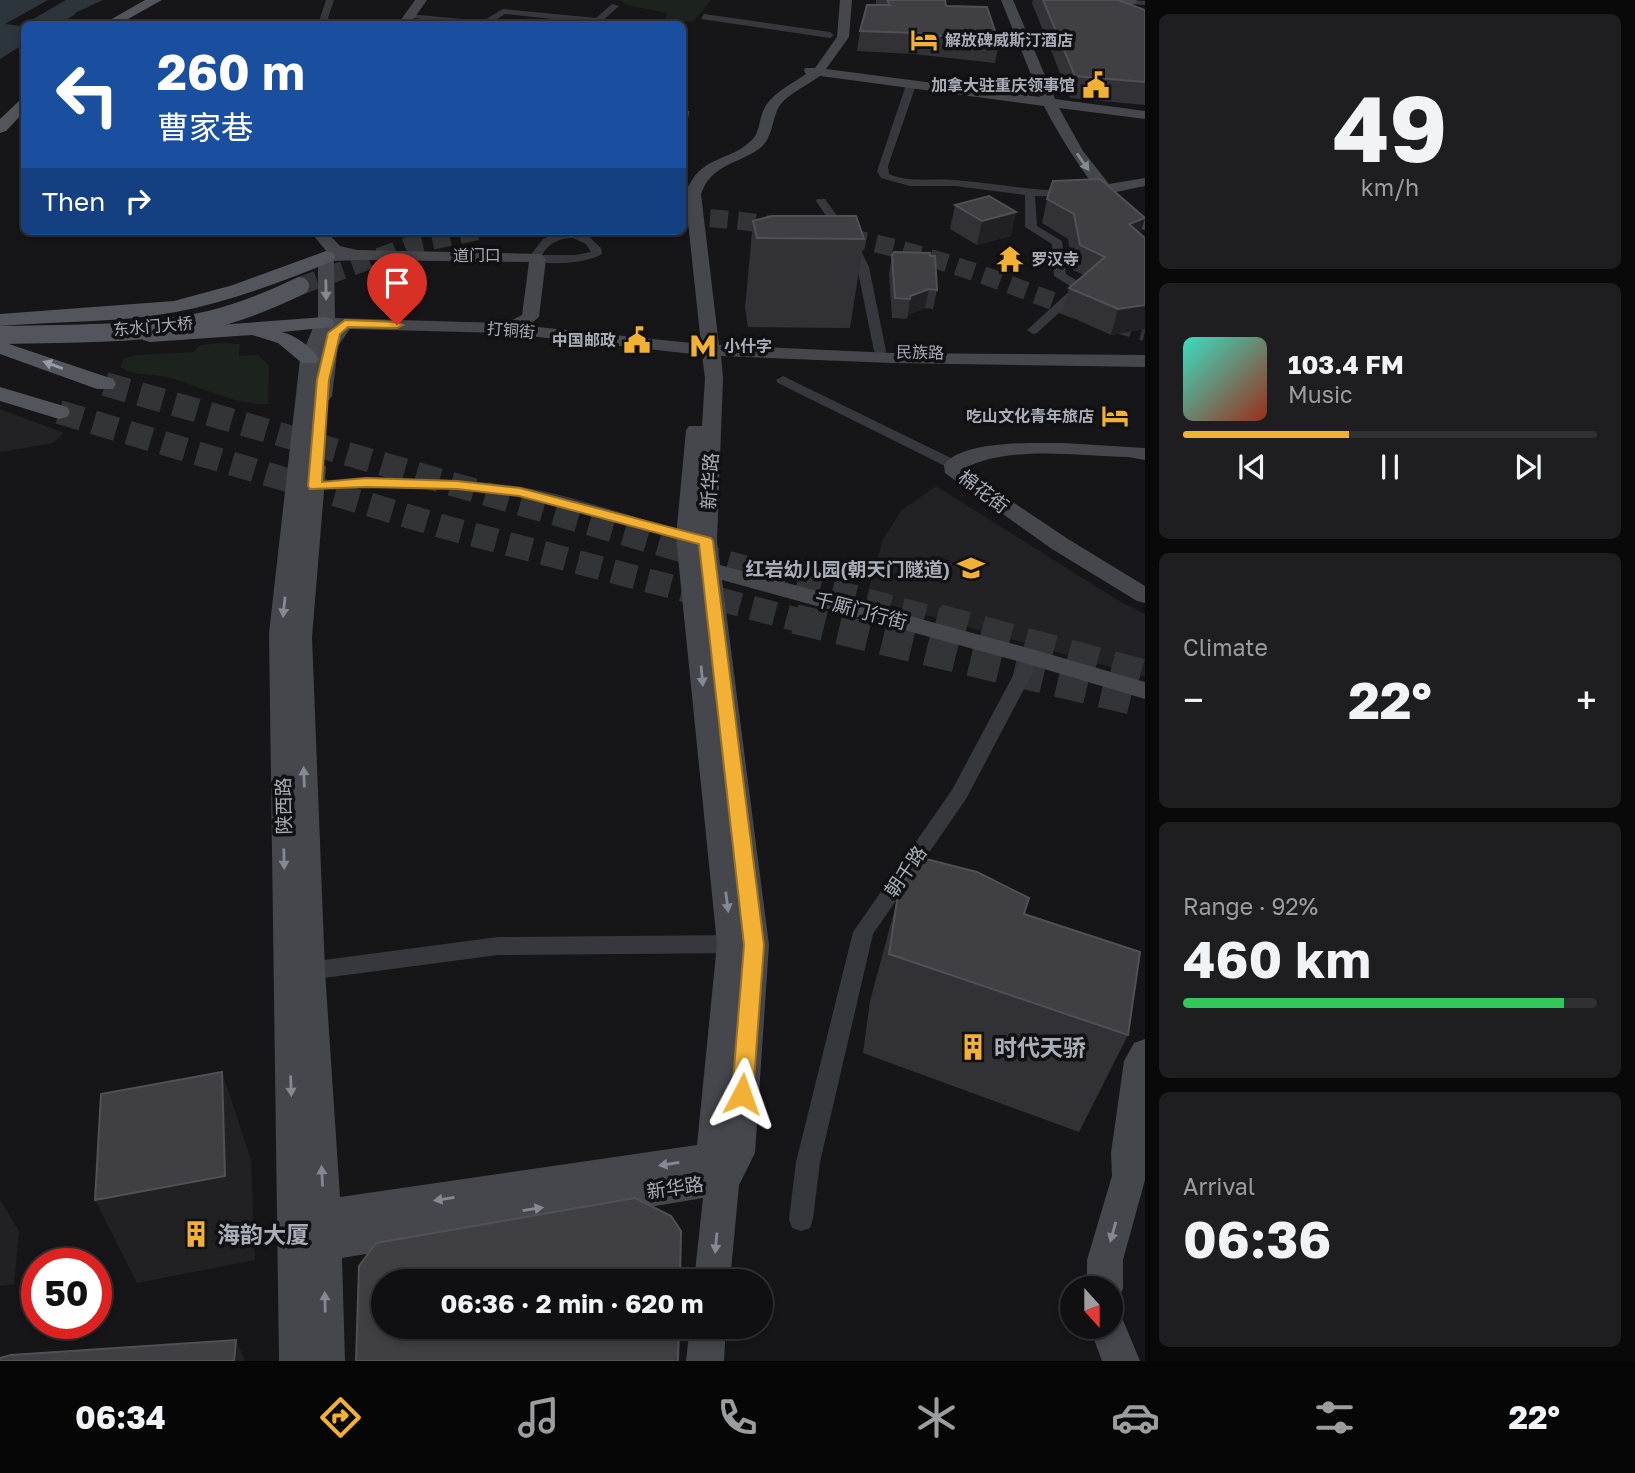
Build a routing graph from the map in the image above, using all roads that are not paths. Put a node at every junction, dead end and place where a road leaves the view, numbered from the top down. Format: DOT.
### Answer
graph roads {
  1 [pos="330,0"];
  2 [pos="421,0"];
  3 [pos="428,0"];
  4 [pos="518,0"];
  5 [pos="835,0"];
  6 [pos="846,0"];
  7 [pos="1007,0"];
  8 [pos="1082,0"];
  9 [pos="1131,1"];
  10 [pos="160,3"];
  11 [pos="1145,3"];
  12 [pos="615,6"];
  13 [pos="503,11"];
  14 [pos="705,17"];
  15 [pos="1145,18"];
  16 [pos="117,21"];
  17 [pos="136,21"];
  18 [pos="323,21"];
  19 [pos="410,21"];
  20 [pos="489,21"];
  21 [pos="581,21"];
  22 [pos="599,21"];
  23 [pos="830,35"];
  24 [pos="814,72"];
  25 [pos="911,85"];
  26 [pos="21,97"];
  27 [pos="1048,103"];
  28 [pos="0,106"];
  29 [pos="1145,115"];
  30 [pos="0,128"];
  31 [pos="0,137"];
  32 [pos="1145,182"];
  33 [pos="686,184"];
  34 [pos="1094,191"];
  35 [pos="1030,194"];
  36 [pos="821,201"];
  37 [pos="1145,225"];
  38 [pos="686,227"];
  39 [pos="308,235"];
  40 [pos="321,235"];
  41 [pos="357,255"];
  42 [pos="326,257"];
  43 [pos="292,280"];
  44 [pos="530,317"];
  45 [pos="0,323"];
  46 [pos="335,323"];
  47 [pos="501,328"];
  48 [pos="1033,330"];
  49 [pos="265,331"];
  50 [pos="0,337"];
  51 [pos="703,345"];
  52 [pos="0,347"];
  53 [pos="1145,349"];
  54 [pos="880,351"];
  55 [pos="309,359"];
  56 [pos="1145,360"];
  57 [pos="783,380"];
  58 [pos="105,384"];
  59 [pos="0,394"];
  60 [pos="59,412"];
  61 [pos="1145,454"];
  62 [pos="954,465"];
  63 [pos="314,486"];
  64 [pos="698,553"];
  65 [pos="1145,596"];
  66 [pos="1032,657"];
  67 [pos="1145,691"];
  68 [pos="743,944"];
  69 [pos="299,972"];
  70 [pos="1145,1053"];
  71 [pos="717,1170"];
  72 [pos="1137,1176"];
  73 [pos="802,1219"];
  74 [pos="310,1233"];
  75 [pos="713,1269"];
  76 [pos="1105,1276"];
  77 [pos="707,1339"];
  78 [pos="1112,1339"];
  79 [pos="298,1361"];
  80 [pos="326,1361"];
  81 [pos="705,1361"];
  82 [pos="1121,1361"];
  1 -- 18 [label="street"];
  2 -- 19 [label="main road"];
  3 -- 19 [label="main road"];
  4 -- 13 [label="street"];
  5 -- 23 [label="main road, 新华路"];
  6 -- 24 [label="main road, 新华路"];
  7 -- 27 [label="main road"];
  8 -- 9 [label="main road"];
  9 -- 11 [label="street"];
  9 -- 15 [label="main road"];
  10 -- 16 [label="main road"];
  10 -- 17 [label="main road"];
  12 -- 22 [label="street"];
  13 -- 20 [label="street"];
  13 -- 21 [label="street"];
  14 -- 23 [label="street"];
  23 -- 24 [label="main road, 新华路"];
  24 -- 25 [label="main road"];
  24 -- 33 [label="main road, 新华路"];
  24 -- 51 [label="main road, 新华路"];
  25 -- 27 [label="main road"];
  25 -- 35 [label="street"];
  26 -- 28 [label="main road"];
  26 -- 30 [label="main road"];
  27 -- 29 [label="main road"];
  27 -- 34 [label="main road, one-way"];
  30 -- 31 [label="main road"];
  32 -- 34 [label="main road"];
  34 -- 35 [label="street"];
  34 -- 37 [label="main road"];
  35 -- 48 [label="street"];
  36 -- 54 [label="street"];
  38 -- 51 [label="main road, 新华路"];
  39 -- 42 [label="main road"];
  40 -- 41 [label="main road"];
  41 -- 42 [label="main road, 道门口"];
  41 -- 44 [label="main road, 道门口"];
  42 -- 43 [label="main road"];
  42 -- 46 [label="main road, 陕西路, one-way"];
  43 -- 45 [label="main road, 东水门大桥"];
  43 -- 50 [label="main road, 东水门大桥, bridge"];
  44 -- 47 [label="main road"];
  44 -- 51 [label="main road, 打铜街"];
  46 -- 47 [label="main road, 打铜街"];
  46 -- 49 [label="main road"];
  46 -- 55 [label="main road, 陕西路"];
  46 -- 63 [label="main road, 陕西路"];
  47 -- 51 [label="main road, 打铜街"];
  49 -- 50 [label="main road, bridge"];
  49 -- 55 [label="main road"];
  51 -- 54 [label="main road, 民族路"];
  51 -- 56 [label="main road, 民族路"];
  51 -- 64 [label="main road, 新华路"];
  58 -- 52 [label="main road, one-way"];
  53 -- 54 [label="main road, 民族路"];
  55 -- 69 [label="main road, 陕西路, one-way"];
  57 -- 62 [label="street"];
  59 -- 60 [label="main road"];
  61 -- 62 [label="main road, 棉花街"];
  62 -- 65 [label="main road, 棉花街"];
  63 -- 64 [label="street"];
  69 -- 63 [label="main road, 陕西路, one-way"];
  64 -- 66 [label="main road, 千厮门行街"];
  64 -- 68 [label="main road, 新华路"];
  66 -- 67 [label="main road"];
  66 -- 73 [label="street, 朝千路"];
  68 -- 69 [label="street"];
  68 -- 71 [label="main road, 新华路"];
  69 -- 74 [label="main road, 陕西路"];
  70 -- 72 [label="main road"];
  71 -- 74 [label="main road, 新华路"];
  71 -- 75 [label="main road, one-way"];
  72 -- 76 [label="main road, one-way"];
  74 -- 79 [label="main road, 陕西路"];
  80 -- 74 [label="main road, 陕西路, one-way"];
  77 -- 81 [label="main road"];
  78 -- 82 [label="main road"];
}
